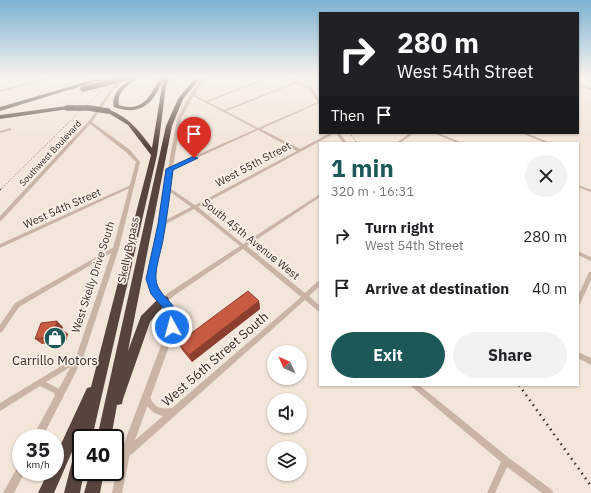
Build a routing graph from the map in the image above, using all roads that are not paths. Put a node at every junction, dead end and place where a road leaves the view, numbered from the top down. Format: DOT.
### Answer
graph roads {
  1 [pos="31,100"];
  2 [pos="45,100"];
  3 [pos="105,100"];
  4 [pos="115,100"];
  5 [pos="151,100"];
  6 [pos="160,100"];
  7 [pos="162,100"];
  8 [pos="180,100"];
  9 [pos="189,100"];
  10 [pos="202,100"];
  11 [pos="211,100"];
  12 [pos="252,100"];
  13 [pos="206,102"];
  14 [pos="319,102"];
  15 [pos="0,109"];
  16 [pos="224,111"];
  17 [pos="0,113"];
  18 [pos="160,113"];
  19 [pos="0,118"];
  20 [pos="90,122"];
  21 [pos="259,128"];
  22 [pos="10,129"];
  23 [pos="0,132"];
  24 [pos="331,134"];
  25 [pos="411,134"];
  26 [pos="438,134"];
  27 [pos="447,134"];
  28 [pos="526,134"];
  29 [pos="444,136"];
  30 [pos="399,142"];
  31 [pos="459,142"];
  32 [pos="546,142"];
  33 [pos="299,150"];
  34 [pos="154,155"];
  35 [pos="169,169"];
  36 [pos="132,186"];
  37 [pos="579,186"];
  38 [pos="167,188"];
  39 [pos="591,191"];
  40 [pos="319,196"];
  41 [pos="195,207"];
  42 [pos="0,219"];
  43 [pos="162,224"];
  44 [pos="0,246"];
  45 [pos="243,247"];
  46 [pos="116,248"];
  47 [pos="579,253"];
  48 [pos="591,259"];
  49 [pos="591,274"];
  50 [pos="319,283"];
  51 [pos="305,296"];
  52 [pos="164,300"];
  53 [pos="579,300"];
  54 [pos="319,308"];
  55 [pos="0,330"];
  56 [pos="579,356"];
  57 [pos="79,358"];
  58 [pos="591,362"];
  59 [pos="101,374"];
  60 [pos="40,383"];
  61 [pos="415,386"];
  62 [pos="59,397"];
  63 [pos="146,397"];
  64 [pos="0,407"];
  65 [pos="173,412"];
  66 [pos="43,429"];
  67 [pos="87,429"];
  68 [pos="105,429"];
  69 [pos="106,429"];
  70 [pos="125,454"];
  71 [pos="506,461"];
  72 [pos="14,481"];
  73 [pos="75,481"];
  74 [pos="95,481"];
  75 [pos="8,493"];
  76 [pos="46,493"];
  77 [pos="72,493"];
  78 [pos="92,493"];
  79 [pos="117,493"];
  80 [pos="491,493"];
  81 [pos="549,493"];
  1 -- 15 [label="highway"];
  2 -- 17 [label="highway, bridge"];
  3 -- 20 [label="street, Southwest Boulevard"];
  4 -- 5 [label="highway"];
  6 -- 18 [label="highway"];
  7 -- 18 [label="highway, Skelly Bypass"];
  8 -- 68 [label="highway, Skelly Bypass"];
  9 -- 35 [label="street"];
  10 -- 13 [label="street"];
  11 -- 13 [label="street"];
  12 -- 16 [label="street"];
  13 -- 16 [label="street"];
  14 -- 21 [label="street"];
  16 -- 21 [label="street"];
  18 -- 34 [label="highway, Skelly Bypass"];
  19 -- 34 [label="highway, bridge"];
  20 -- 36 [label="street, West Skelly Drive South"];
  20 -- 42 [label="street, Southwest Boulevard"];
  21 -- 33 [label="street"];
  21 -- 35 [label="street"];
  22 -- 23 [label="street"];
  24 -- 33 [label="street, West 55th Street"];
  25 -- 30 [label="street"];
  26 -- 29 [label="street"];
  27 -- 29 [label="street"];
  28 -- 32 [label="street"];
  29 -- 31 [label="street"];
  33 -- 41 [label="street, West 55th Street"];
  34 -- 59 [label="highway, Skelly Bypass"];
  35 -- 38 [label="street"];
  36 -- 44 [label="street, West 54th Street"];
  36 -- 46 [label="street, West Skelly Drive South"];
  37 -- 39 [label="street"];
  38 -- 41 [label="street, South 45th Avenue West"];
  38 -- 43 [label="street"];
  40 -- 45 [label="street"];
  41 -- 43 [label="street, West 55th Street"];
  41 -- 45 [label="street, South 45th Avenue West"];
  43 -- 52 [label="street"];
  45 -- 51 [label="street, South 45th Avenue West"];
  45 -- 52 [label="street"];
  46 -- 55 [label="street"];
  46 -- 57 [label="street, West Skelly Drive South"];
  47 -- 48 [label="street"];
  49 -- 53 [label="street"];
  50 -- 51 [label="street, West 56th Street South"];
  51 -- 54 [label="street, South 45th Avenue West"];
  51 -- 65 [label="street, West 56th Street South"];
  52 -- 63 [label="street"];
  52 -- 69 [label="highway"];
  56 -- 58 [label="street"];
  57 -- 60 [label="street"];
  57 -- 62 [label="street, West Skelly Drive South"];
  59 -- 67 [label="highway, Skelly Bypass"];
  59 -- 76 [label="highway"];
  60 -- 62 [label="street"];
  60 -- 64 [label="street"];
  61 -- 71 [label="street"];
  62 -- 66 [label="street, West Skelly Drive South"];
  63 -- 65 [label="street"];
  63 -- 70 [label="street"];
  65 -- 70 [label="street, West 56th Street South"];
  70 -- 79 [label="street"];
  71 -- 80 [label="street"];
  71 -- 81 [label="street"];
  72 -- 75 [label="street"];
  73 -- 77 [label="highway"];
  74 -- 78 [label="highway"];
}
